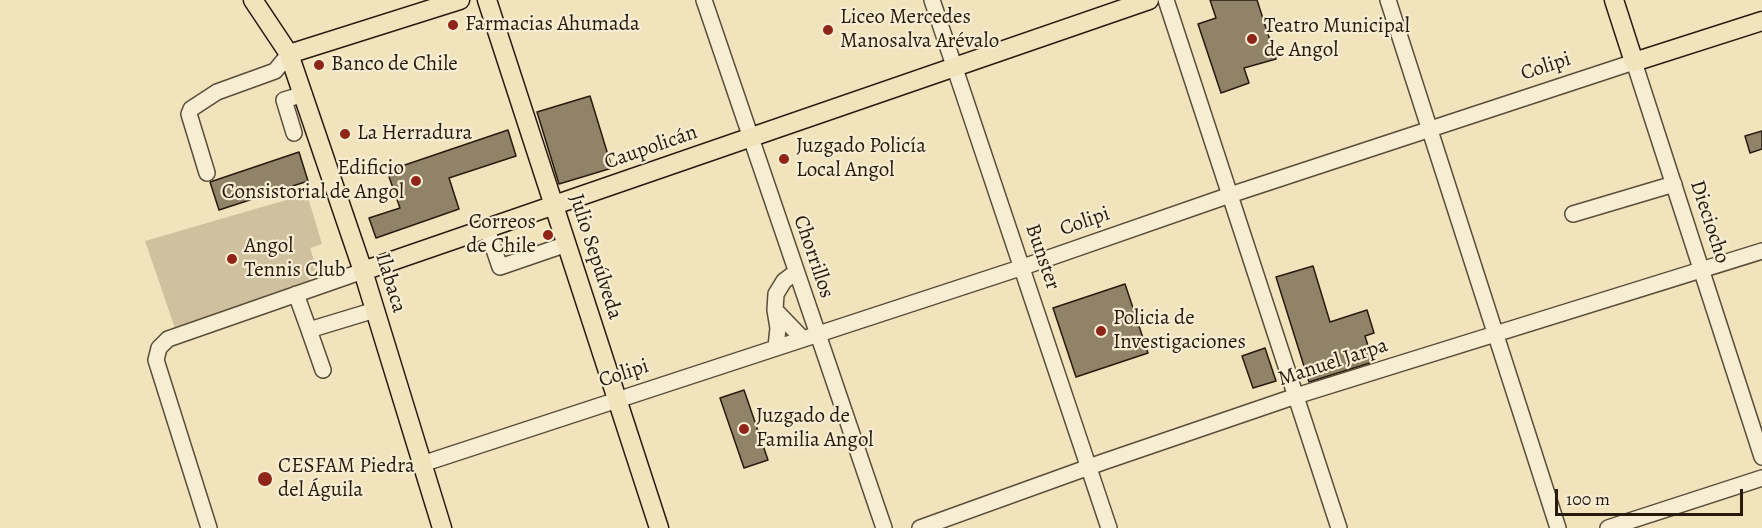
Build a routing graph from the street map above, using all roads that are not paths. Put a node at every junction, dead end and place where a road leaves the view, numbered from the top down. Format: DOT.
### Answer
graph roads {
  1 [pos="240,0"];
  2 [pos="460,0"];
  3 [pos="487,0"];
  4 [pos="704,0"];
  5 [pos="933,0"];
  6 [pos="1149,0"];
  7 [pos="1166,0"];
  8 [pos="1388,0"];
  9 [pos="1614,0"];
  10 [pos="257,7"];
  11 [pos="1762,21"];
  12 [pos="289,54"];
  13 [pos="1634,62"];
  14 [pos="955,67"];
  15 [pos="304,94"];
  16 [pos="1430,129"];
  17 [pos="294,133"];
  18 [pos="751,138"];
  19 [pos="207,173"];
  20 [pos="1674,184"];
  21 [pos="1230,195"];
  22 [pos="554,205"];
  23 [pos="1573,214"];
  24 [pos="487,229"];
  25 [pos="567,244"];
  26 [pos="1762,251"];
  27 [pos="1023,267"];
  28 [pos="1701,270"];
  29 [pos="363,271"];
  30 [pos="796,272"];
  31 [pos="296,294"];
  32 [pos="375,310"];
  33 [pos="775,310"];
  34 [pos="811,317"];
  35 [pos="309,330"];
  36 [pos="1494,335"];
  37 [pos="810,336"];
  38 [pos="776,347"];
  39 [pos="323,370"];
  40 [pos="1296,396"];
  41 [pos="618,399"];
  42 [pos="1762,457"];
  43 [pos="422,464"];
  44 [pos="1089,466"];
  45 [pos="1762,478"];
  46 [pos="209,528"];
  47 [pos="442,528"];
  48 [pos="659,528"];
  49 [pos="884,528"];
  50 [pos="920,528"];
  51 [pos="1109,528"];
  52 [pos="1339,528"];
  53 [pos="1558,528"];
  54 [pos="1608,528"];
  1 -- 10 [label="main road"];
  2 -- 12 [label="main road"];
  3 -- 22 [label="main road, Julio Sepúlveda"];
  4 -- 18 [label="street, Chorrillos"];
  5 -- 14 [label="street, Bunster"];
  6 -- 14 [label="main road, Caupolicán"];
  7 -- 21 [label="street"];
  8 -- 16 [label="street"];
  9 -- 13 [label="main road, Dieciocho"];
  10 -- 12 [label="main road, Ilabaca"];
  11 -- 13 [label="main road, Colipi"];
  12 -- 15 [label="main road, Ilabaca"];
  12 -- 19 [label="street"];
  13 -- 16 [label="street, Colipi"];
  13 -- 20 [label="street, Dieciocho"];
  14 -- 18 [label="main road, Caupolicán"];
  14 -- 27 [label="street, Bunster"];
  15 -- 17 [label="street"];
  15 -- 29 [label="main road, Ilabaca"];
  16 -- 21 [label="street, Colipi"];
  16 -- 36 [label="street"];
  18 -- 22 [label="main road, Caupolicán"];
  18 -- 30 [label="street, Chorrillos"];
  20 -- 23 [label="street"];
  20 -- 28 [label="street, Dieciocho"];
  21 -- 27 [label="street, Colipi"];
  21 -- 40 [label="street"];
  22 -- 24 [label="main road, Caupolicán"];
  22 -- 25 [label="main road, Julio Sepúlveda"];
  24 -- 25 [label="street"];
  24 -- 29 [label="main road, Caupolicán"];
  25 -- 41 [label="main road, Julio Sepúlveda"];
  26 -- 28 [label="street, Manuel Jarpa"];
  27 -- 37 [label="street, Colipi"];
  27 -- 44 [label="street, Bunster"];
  28 -- 36 [label="street, Manuel Jarpa"];
  28 -- 42 [label="street, Dieciocho"];
  29 -- 31 [label="street, Caupolicán"];
  29 -- 32 [label="main road, Ilabaca"];
  30 -- 33 [label="street"];
  30 -- 34 [label="street, Chorrillos"];
  31 -- 35 [label="street"];
  31 -- 46 [label="street, Caupolicán"];
  32 -- 35 [label="street"];
  32 -- 43 [label="main road, Ilabaca"];
  33 -- 34 [label="street"];
  33 -- 37 [label="street"];
  33 -- 38 [label="street"];
  34 -- 37 [label="street, Chorrillos"];
  35 -- 39 [label="street"];
  36 -- 40 [label="street, Manuel Jarpa"];
  36 -- 53 [label="street"];
  37 -- 38 [label="street, Colipi"];
  37 -- 49 [label="street, Chorrillos"];
  38 -- 41 [label="street, Colipi"];
  40 -- 44 [label="street, Manuel Jarpa"];
  40 -- 52 [label="street"];
  41 -- 43 [label="street, Colipi"];
  41 -- 48 [label="main road, Julio Sepúlveda"];
  43 -- 47 [label="main road, Ilabaca"];
  44 -- 50 [label="street, Manuel Jarpa"];
  44 -- 51 [label="street, Bunster"];
  45 -- 54 [label="street"];
}
